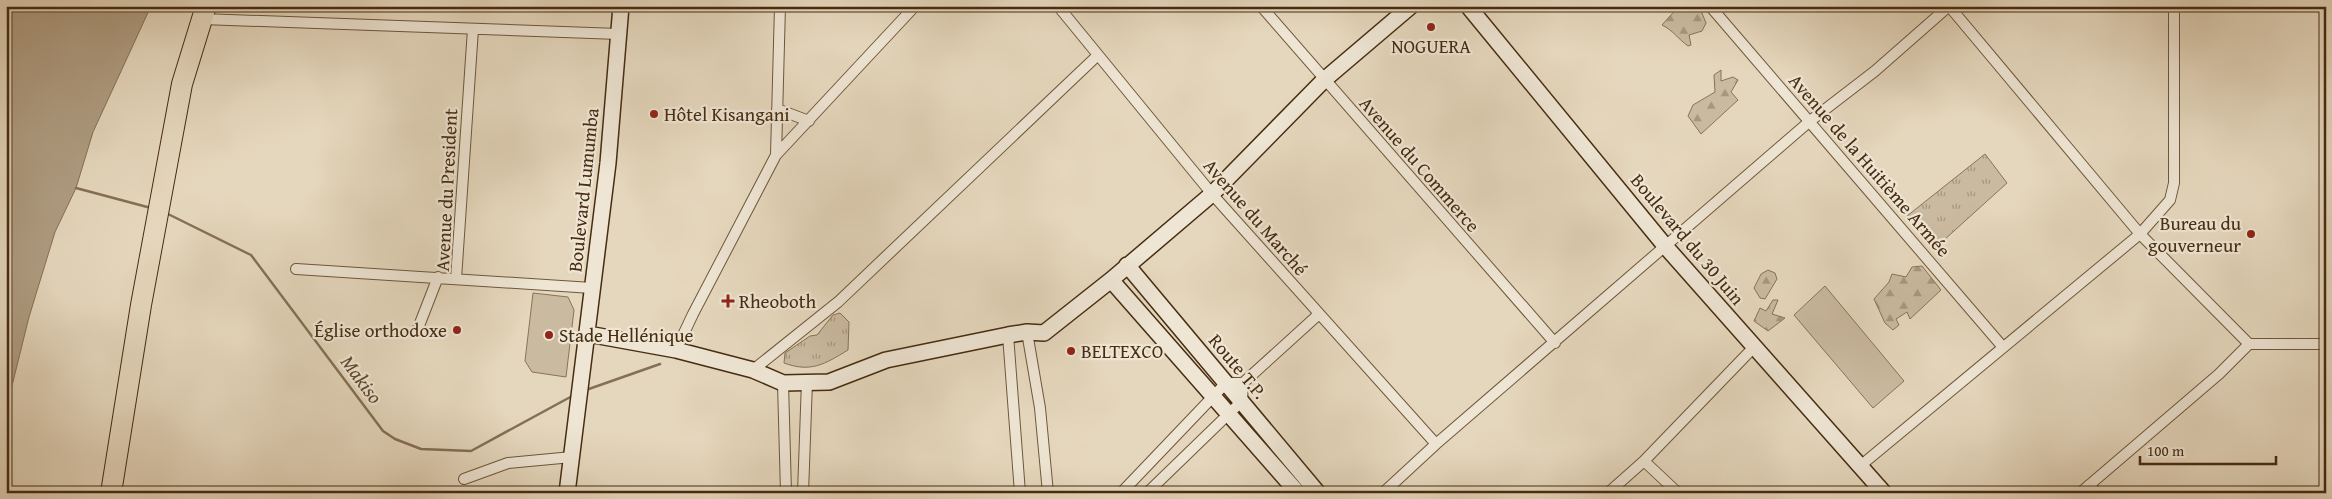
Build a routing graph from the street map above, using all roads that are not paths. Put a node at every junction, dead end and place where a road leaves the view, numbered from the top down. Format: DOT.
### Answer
graph roads {
  1 [pos="621,6"];
  2 [pos="780,6"];
  3 [pos="1058,6"];
  4 [pos="1261,6"];
  5 [pos="1411,6"];
  6 [pos="1468,6"];
  7 [pos="1710,6"];
  8 [pos="1949,6"];
  9 [pos="2174,6"];
  10 [pos="916,7"];
  11 [pos="204,12"];
  12 [pos="473,28"];
  13 [pos="619,34"];
  14 [pos="1098,55"];
  15 [pos="1324,80"];
  16 [pos="777,109"];
  17 [pos="809,121"];
  18 [pos="1810,121"];
  19 [pos="776,155"];
  20 [pos="1212,194"];
  21 [pos="2140,234"];
  22 [pos="1666,247"];
  23 [pos="1127,265"];
  24 [pos="296,269"];
  25 [pos="438,277"];
  26 [pos="456,280"];
  27 [pos="1111,280"];
  28 [pos="592,288"];
  29 [pos="1319,314"];
  30 [pos="417,331"];
  31 [pos="1028,332"];
  32 [pos="588,334"];
  33 [pos="1008,335"];
  34 [pos="1555,343"];
  35 [pos="2249,344"];
  36 [pos="2326,344"];
  37 [pos="2002,346"];
  38 [pos="1754,347"];
  39 [pos="676,350"];
  40 [pos="753,370"];
  41 [pos="807,381"];
  42 [pos="783,383"];
  43 [pos="1243,383"];
  44 [pos="1226,384"];
  45 [pos="1213,397"];
  46 [pos="1242,401"];
  47 [pos="1230,414"];
  48 [pos="1436,444"];
  49 [pos="572,457"];
  50 [pos="1644,461"];
  51 [pos="1859,467"];
  52 [pos="464,478"];
  53 [pos="2089,485"];
  54 [pos="111,493"];
  55 [pos="567,493"];
  56 [pos="786,493"];
  57 [pos="802,493"];
  58 [pos="1020,493"];
  59 [pos="1048,493"];
  60 [pos="1121,493"];
  61 [pos="1147,493"];
  62 [pos="1298,493"];
  63 [pos="1318,493"];
  64 [pos="1383,493"];
  65 [pos="1608,493"];
  66 [pos="1678,493"];
  67 [pos="1884,493"];
  68 [pos="2080,493"];
  69 [pos="2097,493"];
  1 -- 13 [label="street, Boulevard Lumumba"];
  2 -- 16 [label="street"];
  3 -- 14 [label="street, Avenue du Marché"];
  4 -- 15 [label="street, Avenue du Commerce"];
  5 -- 15 [label="street"];
  6 -- 22 [label="street, Boulevard du 30 Juin"];
  7 -- 18 [label="street, Avenue de la Huitième Armée"];
  8 -- 18 [label="street"];
  8 -- 21 [label="street"];
  9 -- 21 [label="street"];
  10 -- 17 [label="street"];
  11 -- 12 [label="street"];
  11 -- 54 [label="highway"];
  12 -- 13 [label="street"];
  12 -- 26 [label="street, Avenue du President"];
  13 -- 28 [label="street, Boulevard Lumumba"];
  14 -- 20 [label="street, Avenue du Marché"];
  14 -- 40 [label="street"];
  15 -- 20 [label="street"];
  15 -- 34 [label="street, Avenue du Commerce"];
  16 -- 17 [label="street"];
  16 -- 19 [label="street"];
  17 -- 19 [label="street"];
  18 -- 22 [label="street"];
  18 -- 37 [label="street, Avenue de la Huitième Armée"];
  19 -- 39 [label="street"];
  20 -- 23 [label="street"];
  20 -- 29 [label="street, Avenue du Marché"];
  21 -- 35 [label="street"];
  21 -- 37 [label="street"];
  22 -- 34 [label="street"];
  22 -- 38 [label="street, Boulevard du 30 Juin"];
  23 -- 27 [label="street"];
  23 -- 44 [label="street, Route T.P."];
  24 -- 25 [label="street"];
  25 -- 26 [label="street"];
  25 -- 30 [label="street"];
  26 -- 28 [label="street, Avenue du President"];
  27 -- 31 [label="street"];
  27 -- 45 [label="street, Route T.P."];
  28 -- 32 [label="street, Boulevard Lumumba"];
  29 -- 43 [label="street"];
  29 -- 48 [label="street, Avenue du Marché"];
  31 -- 33 [label="street"];
  31 -- 59 [label="street"];
  32 -- 39 [label="street"];
  32 -- 49 [label="street, Boulevard Lumumba"];
  33 -- 41 [label="street"];
  33 -- 58 [label="street"];
  34 -- 48 [label="street"];
  35 -- 36 [label="street"];
  35 -- 53 [label="street"];
  37 -- 51 [label="street"];
  38 -- 50 [label="street"];
  38 -- 51 [label="street, Boulevard du 30 Juin"];
  39 -- 40 [label="street"];
  40 -- 42 [label="street"];
  41 -- 42 [label="street"];
  41 -- 57 [label="street"];
  42 -- 56 [label="street"];
  43 -- 44 [label="street"];
  43 -- 46 [label="street"];
  44 -- 45 [label="street"];
  44 -- 46 [label="street, Route T.P."];
  45 -- 47 [label="street, Route T.P."];
  45 -- 60 [label="street"];
  46 -- 47 [label="street"];
  46 -- 63 [label="street, Route T.P."];
  47 -- 61 [label="street"];
  47 -- 62 [label="street, Route T.P."];
  48 -- 64 [label="street"];
  49 -- 52 [label="street"];
  49 -- 55 [label="street, Boulevard Lumumba"];
  50 -- 65 [label="street"];
  50 -- 66 [label="street"];
  51 -- 67 [label="street, Boulevard du 30 Juin"];
  53 -- 68 [label="street"];
  53 -- 69 [label="street"];
}
